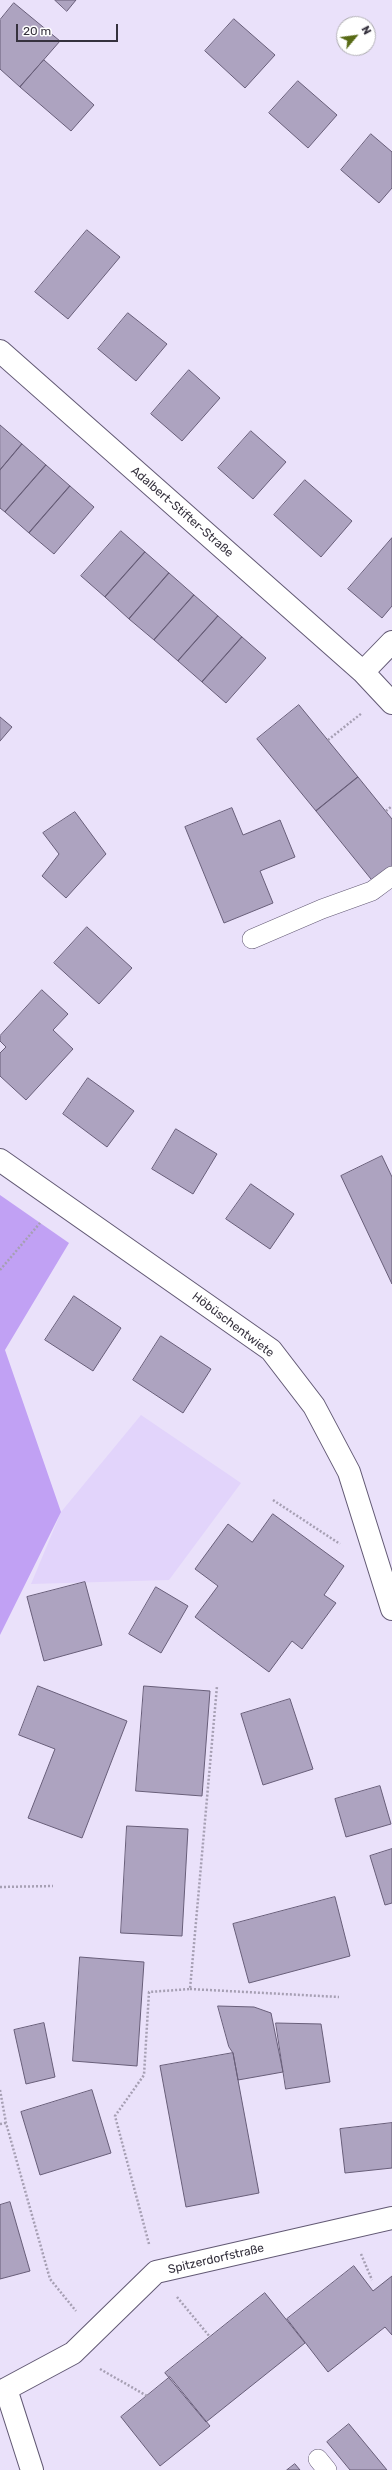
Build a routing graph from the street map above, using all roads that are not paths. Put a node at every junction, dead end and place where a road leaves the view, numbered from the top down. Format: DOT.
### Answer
graph roads {
  1 [pos="0,351"];
  2 [pos="392,642"];
  3 [pos="363,672"];
  4 [pos="388,699"];
  5 [pos="392,876"];
  6 [pos="252,939"];
  7 [pos="0,1160"];
  8 [pos="392,1609"];
  9 [pos="392,2218"];
  10 [pos="3,2387"];
  11 [pos="32,2470"];
  1 -- 3 [label="street, Adalbert-Stifter-Straße"];
  2 -- 3 [label="street"];
  3 -- 4 [label="street, Adalbert-Stifter-Straße"];
  5 -- 6 [label="lane"];
  7 -- 8 [label="street, Höbüschentwiete"];
  9 -- 10 [label="street, Spitzerdorfstraße"];
  10 -- 11 [label="street, Spitzerdorfstraße"];
}
